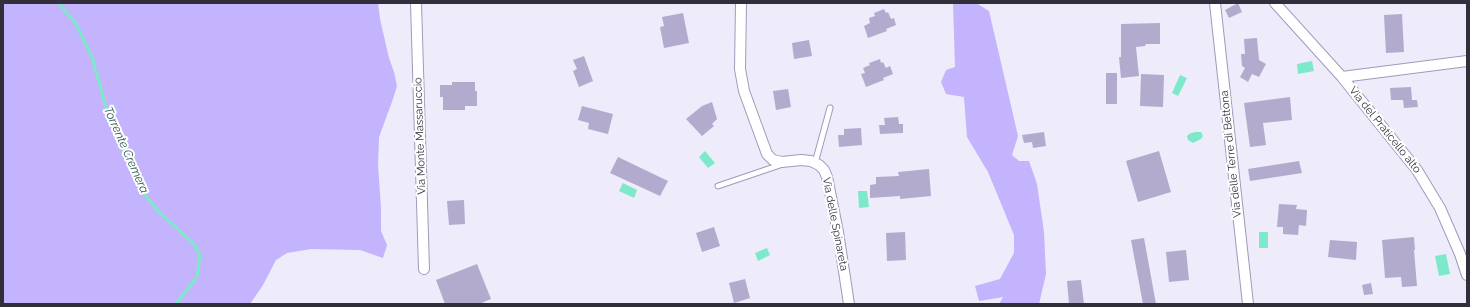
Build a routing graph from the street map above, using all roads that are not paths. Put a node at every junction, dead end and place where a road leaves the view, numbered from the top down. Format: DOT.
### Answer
graph roads {
  1 [pos="416,3"];
  2 [pos="741,3"];
  3 [pos="1215,3"];
  4 [pos="1275,3"];
  5 [pos="1467,61"];
  6 [pos="1342,77"];
  7 [pos="830,108"];
  8 [pos="815,162"];
  9 [pos="787,163"];
  10 [pos="718,186"];
  11 [pos="424,268"];
  12 [pos="1467,275"];
  13 [pos="849,304"];
  14 [pos="1248,304"];
  1 -- 11 [label="street, Via Monte Massaruccio"];
  2 -- 9 [label="street"];
  3 -- 14 [label="street, Via delle Terre di Bettona"];
  4 -- 6 [label="street, Via del Praticello alto"];
  5 -- 6 [label="street"];
  6 -- 12 [label="street, Via del Praticello alto"];
  7 -- 8 [label="lane"];
  8 -- 9 [label="street"];
  8 -- 13 [label="street, Via delle Spinareta"];
  9 -- 10 [label="lane"];
}
